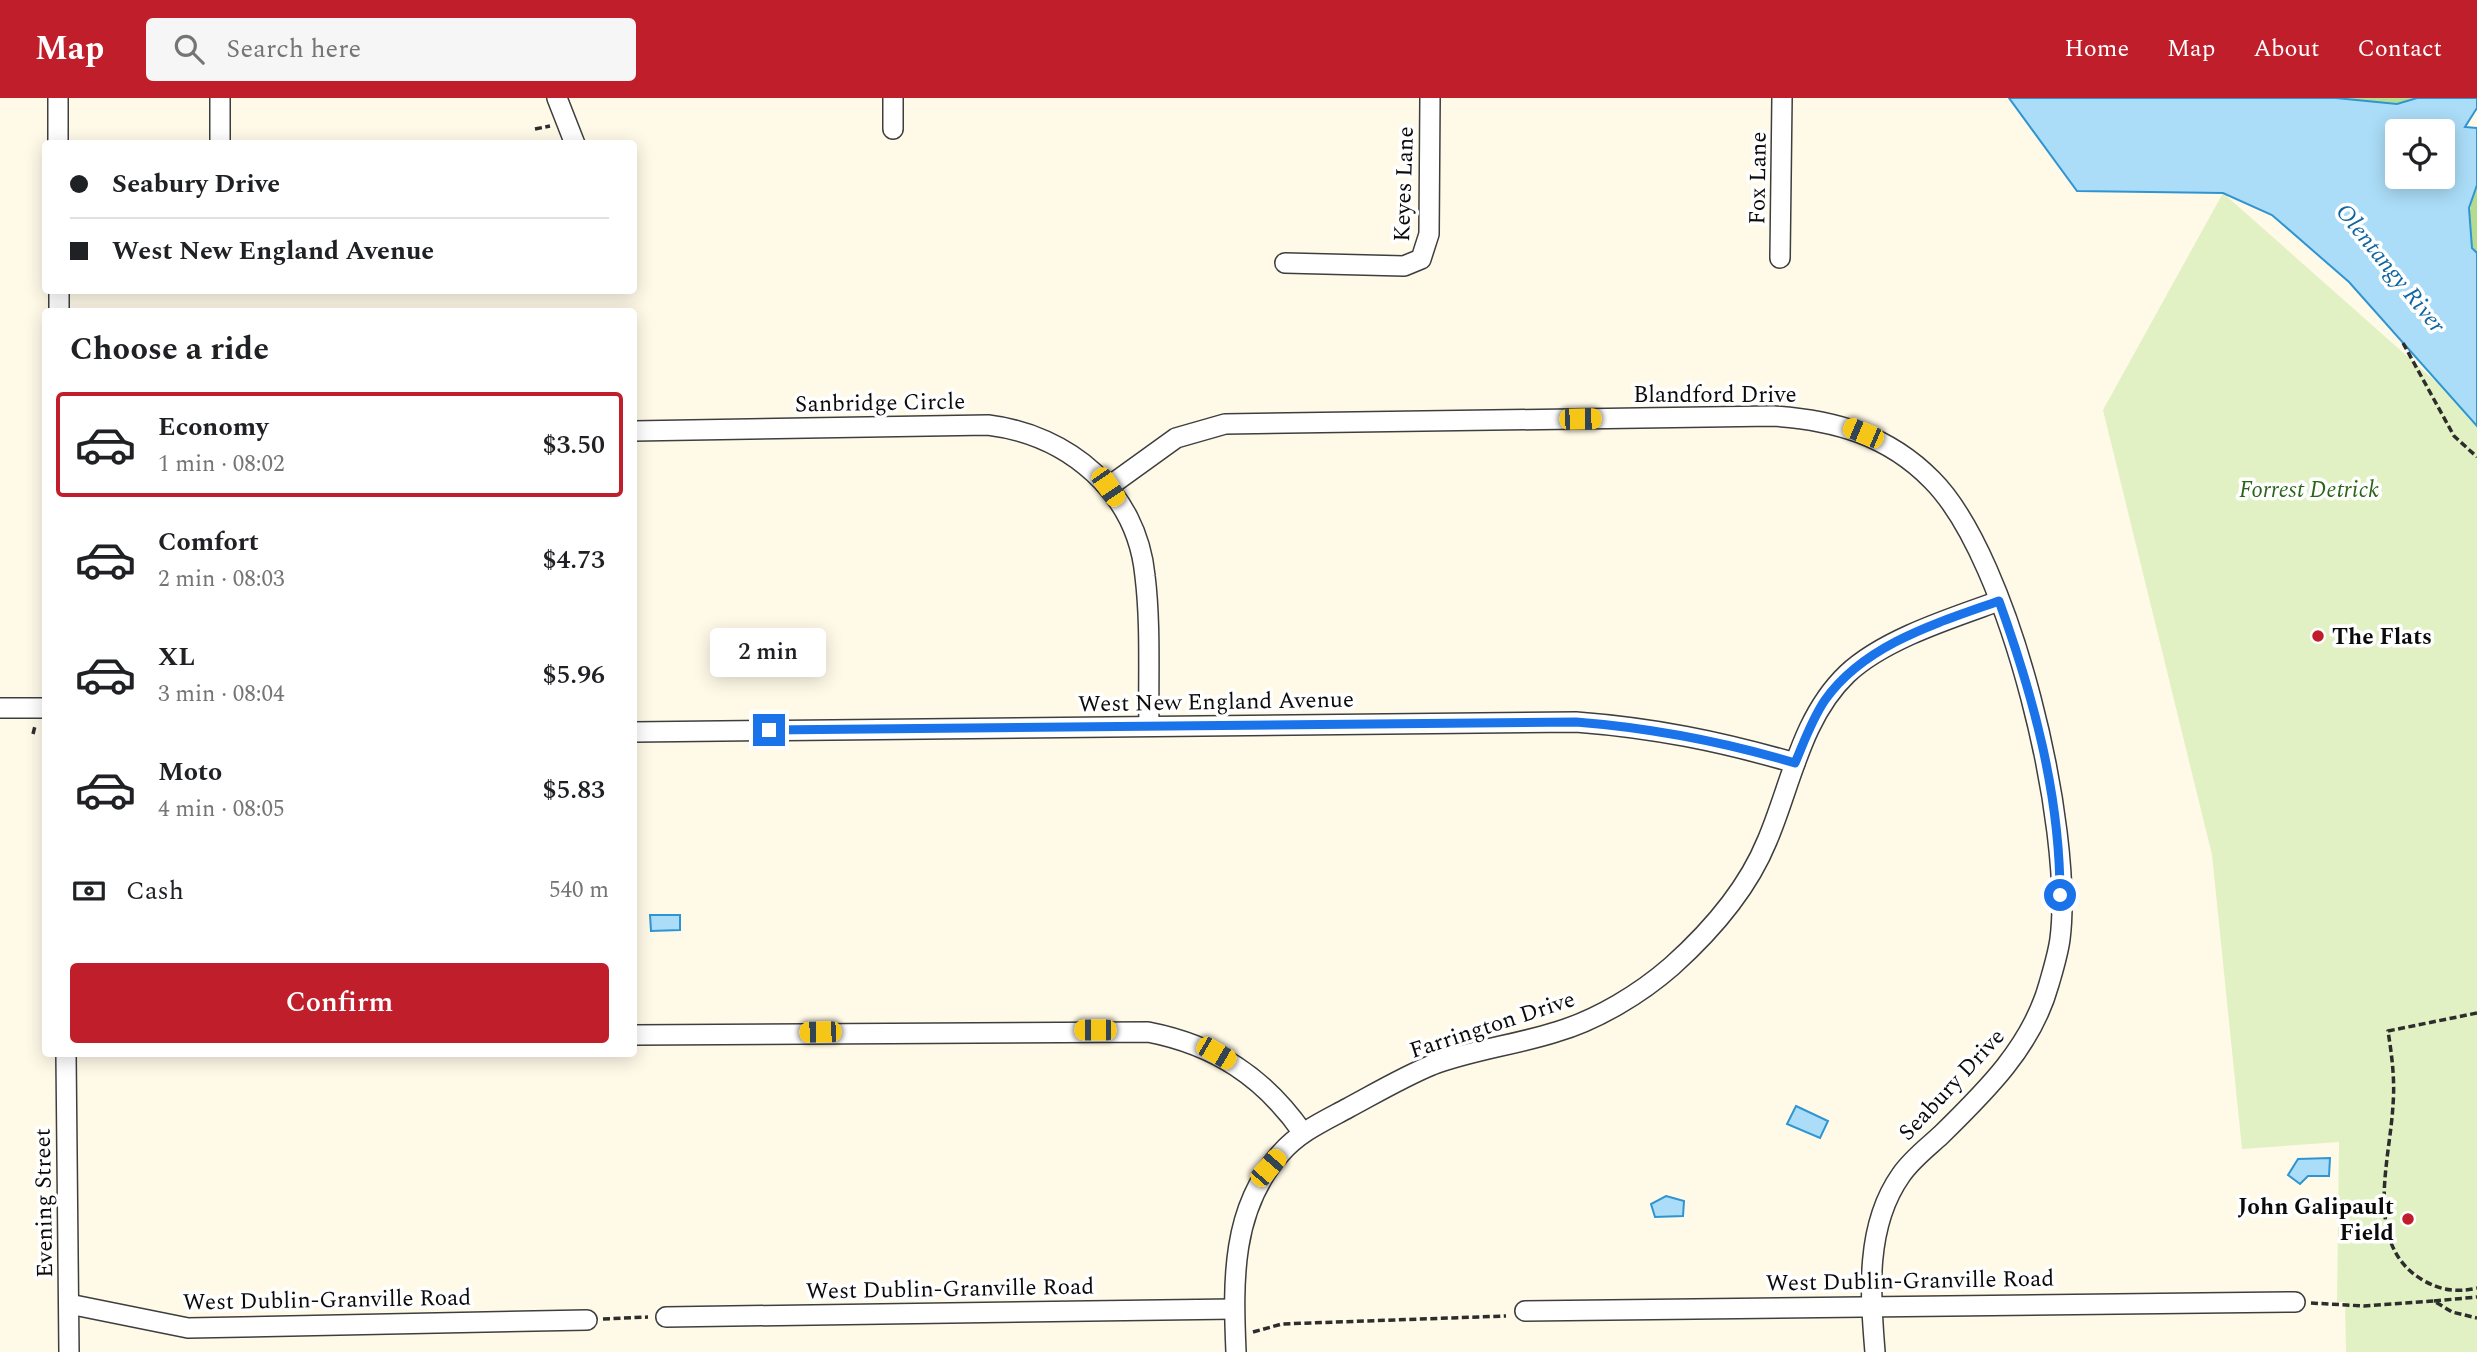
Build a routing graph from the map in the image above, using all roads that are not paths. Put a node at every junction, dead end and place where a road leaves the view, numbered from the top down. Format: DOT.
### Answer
graph roads {
  1 [pos="58,98"];
  2 [pos="220,98"];
  3 [pos="556,98"];
  4 [pos="893,98"];
  5 [pos="1430,98"];
  6 [pos="1782,98"];
  7 [pos="893,129"];
  8 [pos="58,140"];
  9 [pos="220,140"];
  10 [pos="573,140"];
  11 [pos="1780,258"];
  12 [pos="1285,262"];
  13 [pos="637,431"];
  14 [pos="1108,487"];
  15 [pos="1999,601"];
  16 [pos="0,708"];
  17 [pos="42,708"];
  18 [pos="1149,726"];
  19 [pos="637,732"];
  20 [pos="1795,763"];
  21 [pos="637,1035"];
  22 [pos="66,1057"];
  23 [pos="1303,1133"];
  24 [pos="2295,1302"];
  25 [pos="69,1304"];
  26 [pos="1871,1304"];
  27 [pos="1234,1309"];
  28 [pos="1525,1311"];
  29 [pos="666,1317"];
  30 [pos="587,1320"];
  31 [pos="69,1352"];
  32 [pos="1236,1352"];
  33 [pos="1875,1352"];
  1 -- 8 [label="street"];
  2 -- 9 [label="street"];
  3 -- 10 [label="street"];
  4 -- 7 [label="street"];
  5 -- 12 [label="street, Keyes Lane"];
  6 -- 11 [label="street, Fox Lane"];
  13 -- 14 [label="street, Sanbridge Circle"];
  14 -- 15 [label="street, Blandford Drive"];
  14 -- 18 [label="street, Sanbridge Circle"];
  15 -- 20 [label="street, Farrington Drive"];
  15 -- 26 [label="street, Seabury Drive"];
  16 -- 17 [label="street"];
  18 -- 19 [label="street, West New England Avenue"];
  18 -- 20 [label="street, West New England Avenue"];
  20 -- 23 [label="street, Farrington Drive"];
  21 -- 23 [label="street"];
  22 -- 25 [label="street, Evening Street"];
  23 -- 27 [label="street, Farrington Drive"];
  24 -- 26 [label="street, West Dublin-Granville Road"];
  25 -- 30 [label="street, West Dublin-Granville Road"];
  25 -- 31 [label="street, Evening Street"];
  26 -- 28 [label="street, West Dublin-Granville Road"];
  26 -- 33 [label="street, Seabury Drive"];
  27 -- 29 [label="street, West Dublin-Granville Road"];
  27 -- 32 [label="street, Farrington Drive"];
}
